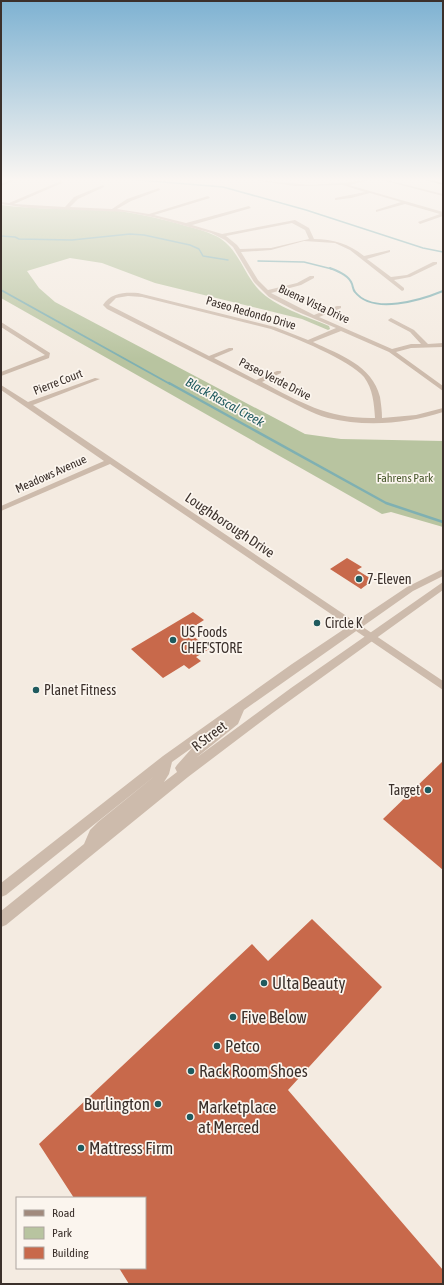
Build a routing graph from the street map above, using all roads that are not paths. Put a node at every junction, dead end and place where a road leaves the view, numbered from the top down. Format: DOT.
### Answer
graph roads {
  1 [pos="226,239"];
  2 [pos="312,240"];
  3 [pos="239,251"];
  4 [pos="388,251"];
  5 [pos="364,258"];
  6 [pos="435,264"];
  7 [pos="312,277"];
  8 [pos="390,279"];
  9 [pos="402,289"];
  10 [pos="266,292"];
  11 [pos="339,307"];
  12 [pos="109,308"];
  13 [pos="314,317"];
  14 [pos="391,320"];
  15 [pos="1,324"];
  16 [pos="342,328"];
  17 [pos="309,342"];
  18 [pos="426,345"];
  19 [pos="443,345"];
  20 [pos="231,349"];
  21 [pos="390,351"];
  22 [pos="209,358"];
  23 [pos="279,372"];
  24 [pos="1,374"];
  25 [pos="97,379"];
  26 [pos="257,382"];
  27 [pos="1,387"];
  28 [pos="443,389"];
  29 [pos="27,405"];
  30 [pos="443,410"];
  31 [pos="379,420"];
  32 [pos="110,461"];
  33 [pos="1,510"];
  34 [pos="443,572"];
  35 [pos="443,585"];
  36 [pos="356,626"];
  37 [pos="373,638"];
  38 [pos="443,686"];
  39 [pos="240,707"];
  40 [pos="167,760"];
  41 [pos="183,774"];
  42 [pos="89,848"];
  43 [pos="3,892"];
  44 [pos="1,920"];
  1 -- 3 [label="street, Buena Vista Drive"];
  2 -- 3 [label="street"];
  2 -- 5 [label="street"];
  3 -- 10 [label="street, Buena Vista Drive"];
  4 -- 5 [label="street"];
  5 -- 8 [label="street"];
  6 -- 8 [label="street"];
  7 -- 10 [label="street"];
  8 -- 9 [label="street"];
  10 -- 13 [label="street, Buena Vista Drive"];
  11 -- 13 [label="street"];
  12 -- 17 [label="street, Paseo Redondo Drive"];
  12 -- 22 [label="street, Paseo Verde Drive"];
  13 -- 16 [label="street, Buena Vista Drive"];
  14 -- 18 [label="street"];
  15 -- 24 [label="street"];
  16 -- 17 [label="street"];
  16 -- 21 [label="street, Buena Vista Drive"];
  17 -- 31 [label="street, Paseo Redondo Drive"];
  18 -- 19 [label="street"];
  18 -- 21 [label="street"];
  20 -- 22 [label="street"];
  21 -- 28 [label="street, Buena Vista Drive"];
  22 -- 26 [label="street, Paseo Verde Drive"];
  23 -- 26 [label="street"];
  25 -- 29 [label="street, Pierre Court"];
  26 -- 31 [label="street, Paseo Verde Drive"];
  27 -- 29 [label="street, Loughborough Drive"];
  29 -- 32 [label="street, Loughborough Drive"];
  30 -- 31 [label="street, Paseo Verde Drive"];
  32 -- 33 [label="street, Meadows Avenue"];
  32 -- 36 [label="street, Loughborough Drive"];
  34 -- 36 [label="street, R Street"];
  35 -- 37 [label="street, R Street"];
  36 -- 37 [label="street, Loughborough Drive"];
  36 -- 39 [label="street, R Street"];
  37 -- 38 [label="street, Loughborough Drive"];
  37 -- 41 [label="street, R Street"];
  39 -- 40 [label="street, R Street"];
  39 -- 41 [label="street"];
  40 -- 42 [label="street"];
  40 -- 43 [label="street, R Street"];
  41 -- 42 [label="street, R Street"];
  42 -- 44 [label="street, R Street"];
}
